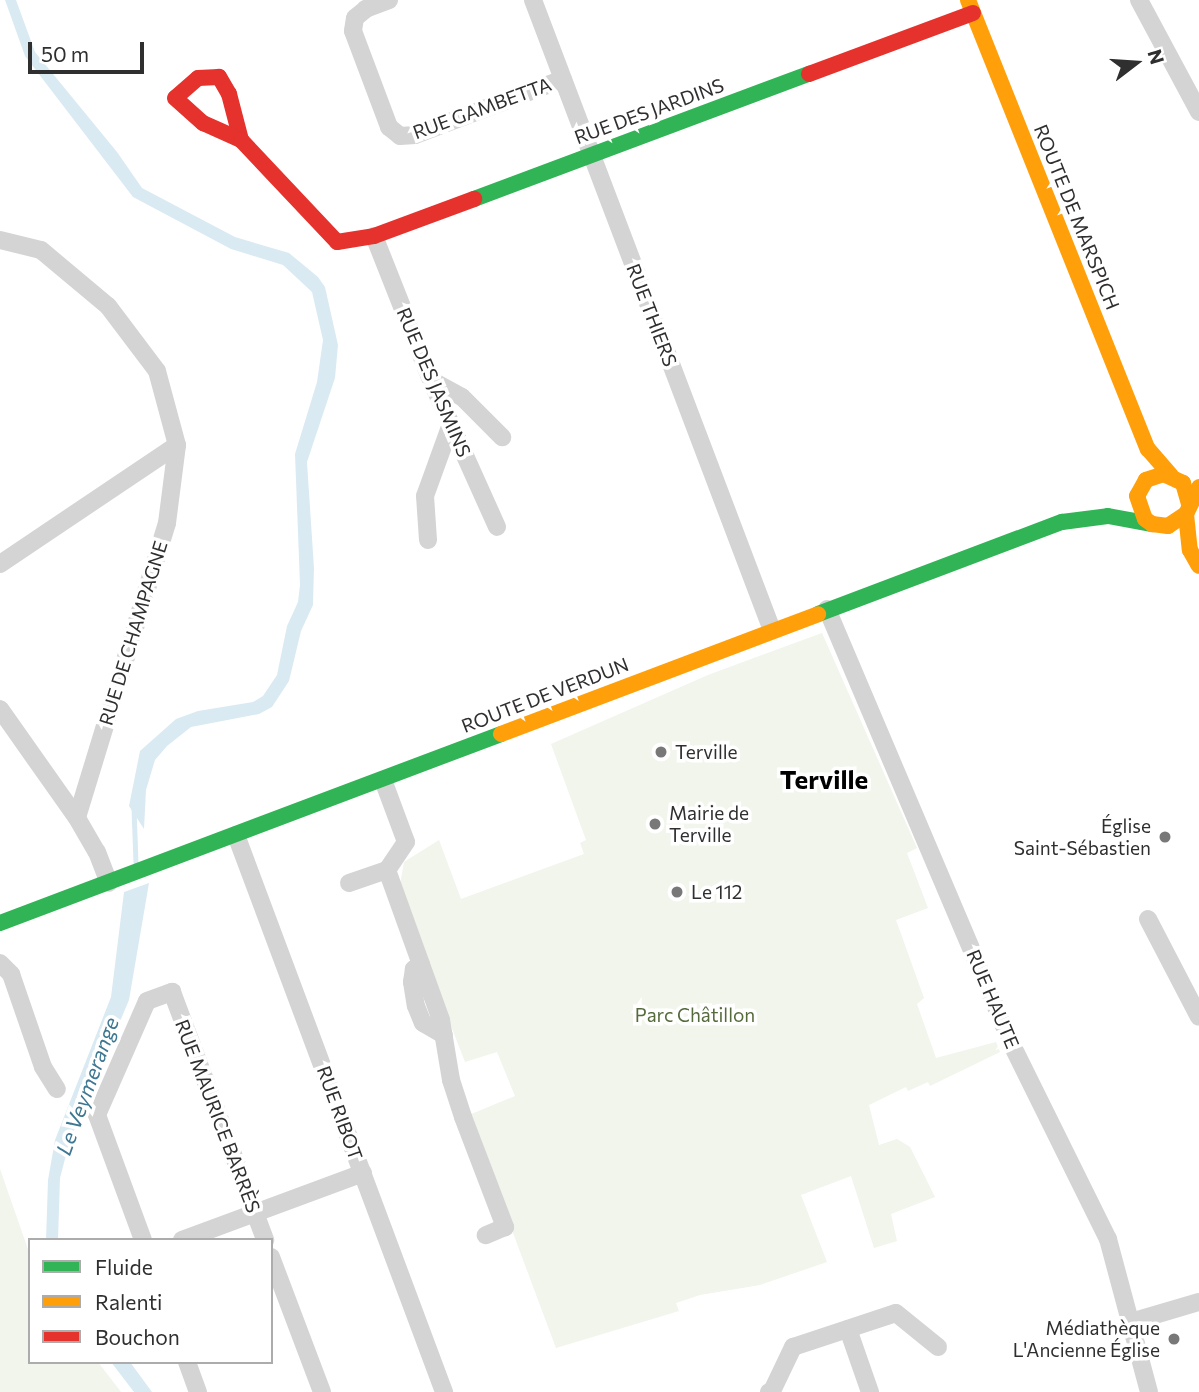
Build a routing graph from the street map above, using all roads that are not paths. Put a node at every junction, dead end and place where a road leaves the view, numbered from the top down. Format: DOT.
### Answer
graph roads {
  1 [pos="389,0"];
  2 [pos="533,0"];
  3 [pos="1139,0"];
  4 [pos="970,7"];
  5 [pos="563,79"];
  6 [pos="1199,112"];
  7 [pos="241,140"];
  8 [pos="592,155"];
  9 [pos="374,236"];
  10 [pos="0,240"];
  11 [pos="431,380"];
  12 [pos="451,424"];
  13 [pos="502,437"];
  14 [pos="177,445"];
  15 [pos="1148,449"];
  16 [pos="1174,476"];
  17 [pos="1199,476"];
  18 [pos="1146,480"];
  19 [pos="1199,487"];
  20 [pos="1137,496"];
  21 [pos="1187,509"];
  22 [pos="1108,516"];
  23 [pos="1156,525"];
  24 [pos="497,527"];
  25 [pos="428,540"];
  26 [pos="1190,550"];
  27 [pos="0,564"];
  28 [pos="1199,566"];
  29 [pos="827,609"];
  30 [pos="772,630"];
  31 [pos="0,709"];
  32 [pos="383,780"];
  33 [pos="77,818"];
  34 [pos="236,835"];
  35 [pos="387,870"];
  36 [pos="109,883"];
  37 [pos="349,883"];
  38 [pos="1148,919"];
  39 [pos="0,923"];
  40 [pos="0,963"];
  41 [pos="1199,1017"];
  42 [pos="57,1089"];
  43 [pos="363,1173"];
  44 [pos="254,1212"];
  45 [pos="486,1235"];
  46 [pos="143,1238"];
  47 [pos="187,1238"];
  48 [pos="264,1238"];
  49 [pos="273,1262"];
  50 [pos="1199,1303"];
  51 [pos="1131,1322"];
  52 [pos="848,1329"];
  53 [pos="938,1348"];
  54 [pos="188,1364"];
  55 [pos="198,1392"];
  56 [pos="322,1392"];
  57 [pos="444,1392"];
  58 [pos="769,1392"];
  59 [pos="870,1392"];
  60 [pos="1149,1392"];
  1 -- 5 [label="street, RUE GAMBETTA"];
  2 -- 5 [label="street, RUE THIERS"];
  3 -- 6 [label="street"];
  4 -- 8 [label="main road, RUE DES JARDINS"];
  4 -- 15 [label="main road, ROUTE DE MARSPICH"];
  5 -- 8 [label="street, RUE THIERS"];
  7 -- 7 [label="main road"];
  7 -- 9 [label="main road, RUE DES JARDINS"];
  8 -- 9 [label="main road, RUE DES JARDINS"];
  8 -- 30 [label="street, RUE THIERS"];
  9 -- 11 [label="street, RUE DES JASMINS"];
  10 -- 14 [label="street, RUE DE CHAMPAGNE"];
  11 -- 12 [label="street, RUE DES JASMINS"];
  11 -- 13 [label="street"];
  12 -- 24 [label="street, RUE DES JASMINS"];
  12 -- 25 [label="street"];
  14 -- 27 [label="street"];
  14 -- 33 [label="street, RUE DE CHAMPAGNE"];
  15 -- 16 [label="main road, ROUTE DE MARSPICH"];
  15 -- 18 [label="main road, ROUTE DE MARSPICH"];
  16 -- 17 [label="main road"];
  16 -- 18 [label="main road"];
  16 -- 21 [label="main road"];
  18 -- 20 [label="main road"];
  19 -- 21 [label="main road"];
  20 -- 22 [label="main road, ROUTE DE VERDUN"];
  20 -- 23 [label="main road"];
  21 -- 23 [label="main road"];
  21 -- 26 [label="main road, ROUTE DE VERDUN"];
  22 -- 23 [label="main road, ROUTE DE VERDUN"];
  22 -- 29 [label="main road, ROUTE DE VERDUN"];
  23 -- 26 [label="main road, ROUTE DE VERDUN"];
  26 -- 28 [label="main road, ROUTE DE VERDUN"];
  29 -- 30 [label="main road, ROUTE DE VERDUN"];
  29 -- 51 [label="street, RUE HAUTE"];
  30 -- 32 [label="main road, ROUTE DE VERDUN"];
  31 -- 33 [label="street"];
  32 -- 34 [label="main road, ROUTE DE VERDUN"];
  32 -- 35 [label="street"];
  33 -- 36 [label="street"];
  34 -- 36 [label="main road, ROUTE DE VERDUN"];
  34 -- 43 [label="street, RUE RIBOT"];
  35 -- 37 [label="street"];
  35 -- 45 [label="street"];
  36 -- 39 [label="main road, ROUTE DE VERDUN"];
  38 -- 41 [label="street"];
  40 -- 42 [label="street"];
  43 -- 44 [label="street"];
  43 -- 57 [label="street, RUE RIBOT"];
  44 -- 46 [label="street, RUE MAURICE BARRÈS"];
  44 -- 47 [label="street"];
  44 -- 48 [label="street, RUE MAURICE BARRÈS"];
  49 -- 56 [label="street"];
  50 -- 51 [label="street"];
  51 -- 60 [label="street, RUE HAUTE"];
  52 -- 53 [label="street"];
  52 -- 58 [label="street"];
  52 -- 59 [label="street"];
  54 -- 55 [label="street"];
}
